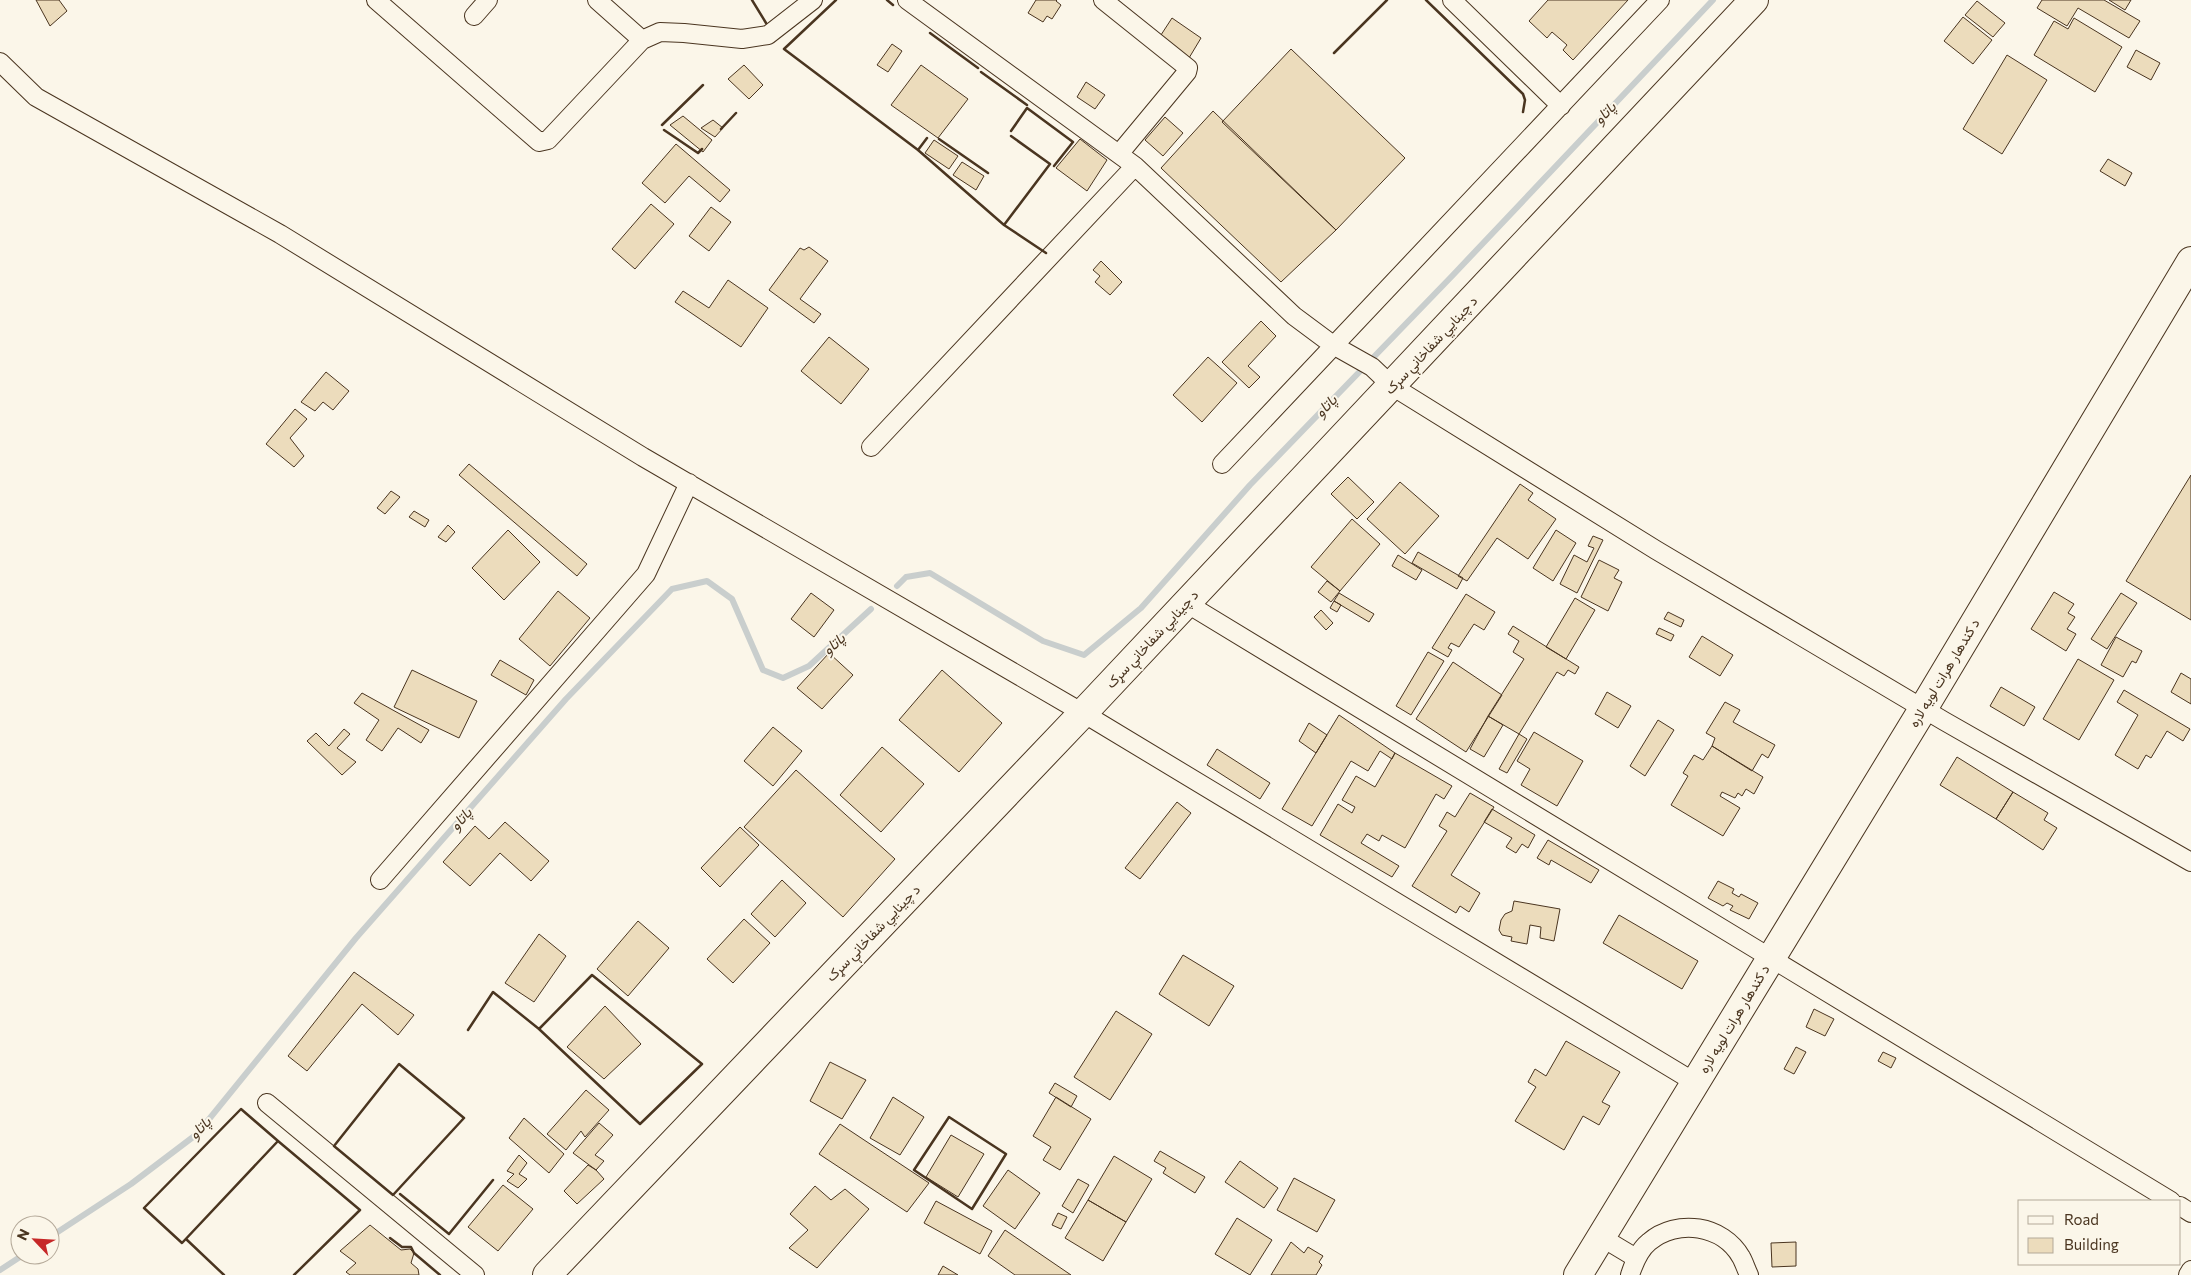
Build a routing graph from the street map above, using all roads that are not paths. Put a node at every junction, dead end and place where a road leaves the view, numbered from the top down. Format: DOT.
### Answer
graph roads {
  1 [pos="376,0"];
  2 [pos="488,0"];
  3 [pos="597,0"];
  4 [pos="813,0"];
  5 [pos="1103,0"];
  6 [pos="1452,0"];
  7 [pos="1660,0"];
  8 [pos="1754,0"];
  9 [pos="919,3"];
  10 [pos="474,16"];
  11 [pos="642,40"];
  12 [pos="0,62"];
  13 [pos="1560,106"];
  14 [pos="1120,154"];
  15 [pos="1135,166"];
  16 [pos="2191,261"];
  17 [pos="1333,345"];
  18 [pos="1392,386"];
  19 [pos="871,447"];
  20 [pos="1222,464"];
  21 [pos="689,483"];
  22 [pos="1186,603"];
  23 [pos="1923,709"];
  24 [pos="1082,713"];
  25 [pos="2191,862"];
  26 [pos="380,880"];
  27 [pos="1771,958"];
  28 [pos="1696,1083"];
  29 [pos="267,1104"];
  30 [pos="2169,1200"];
  31 [pos="1601,1237"];
  32 [pos="1636,1258"];
  33 [pos="2191,1270"];
  34 [pos="475,1275"];
  35 [pos="546,1275"];
  36 [pos="1578,1275"];
  37 [pos="1630,1275"];
  38 [pos="1749,1275"];
  39 [pos="2188,1275"];
  1 -- 11 [label="street"];
  2 -- 10 [label="street"];
  3 -- 11 [label="street"];
  4 -- 11 [label="street"];
  5 -- 14 [label="street"];
  6 -- 13 [label="street"];
  7 -- 13 [label="street"];
  8 -- 18 [label="main road, د چينايي شفاخانې سړک"];
  9 -- 14 [label="street"];
  12 -- 21 [label="street"];
  13 -- 17 [label="street"];
  14 -- 15 [label="street"];
  15 -- 17 [label="street"];
  15 -- 19 [label="street"];
  16 -- 23 [label="main road, د کندهار هرات لویه لاره"];
  17 -- 18 [label="street"];
  17 -- 20 [label="street"];
  18 -- 22 [label="main road, د چينايي شفاخانې سړک"];
  18 -- 23 [label="street"];
  21 -- 24 [label="street"];
  21 -- 26 [label="street"];
  22 -- 24 [label="main road, د چينايي شفاخانې سړک"];
  22 -- 27 [label="street"];
  23 -- 25 [label="street"];
  23 -- 27 [label="main road, د کندهار هرات لویه لاره"];
  24 -- 28 [label="street"];
  24 -- 35 [label="main road, د چينايي شفاخانې سړک"];
  27 -- 28 [label="main road, د کندهار هرات لویه لاره"];
  27 -- 30 [label="street"];
  28 -- 31 [label="main road, د کندهار هرات لویه لاره"];
  29 -- 34 [label="street"];
  31 -- 32 [label="street"];
  31 -- 36 [label="main road, د کندهار هرات لویه لاره"];
  32 -- 37 [label="street"];
  32 -- 38 [label="street"];
  33 -- 39 [label="street"];
}
